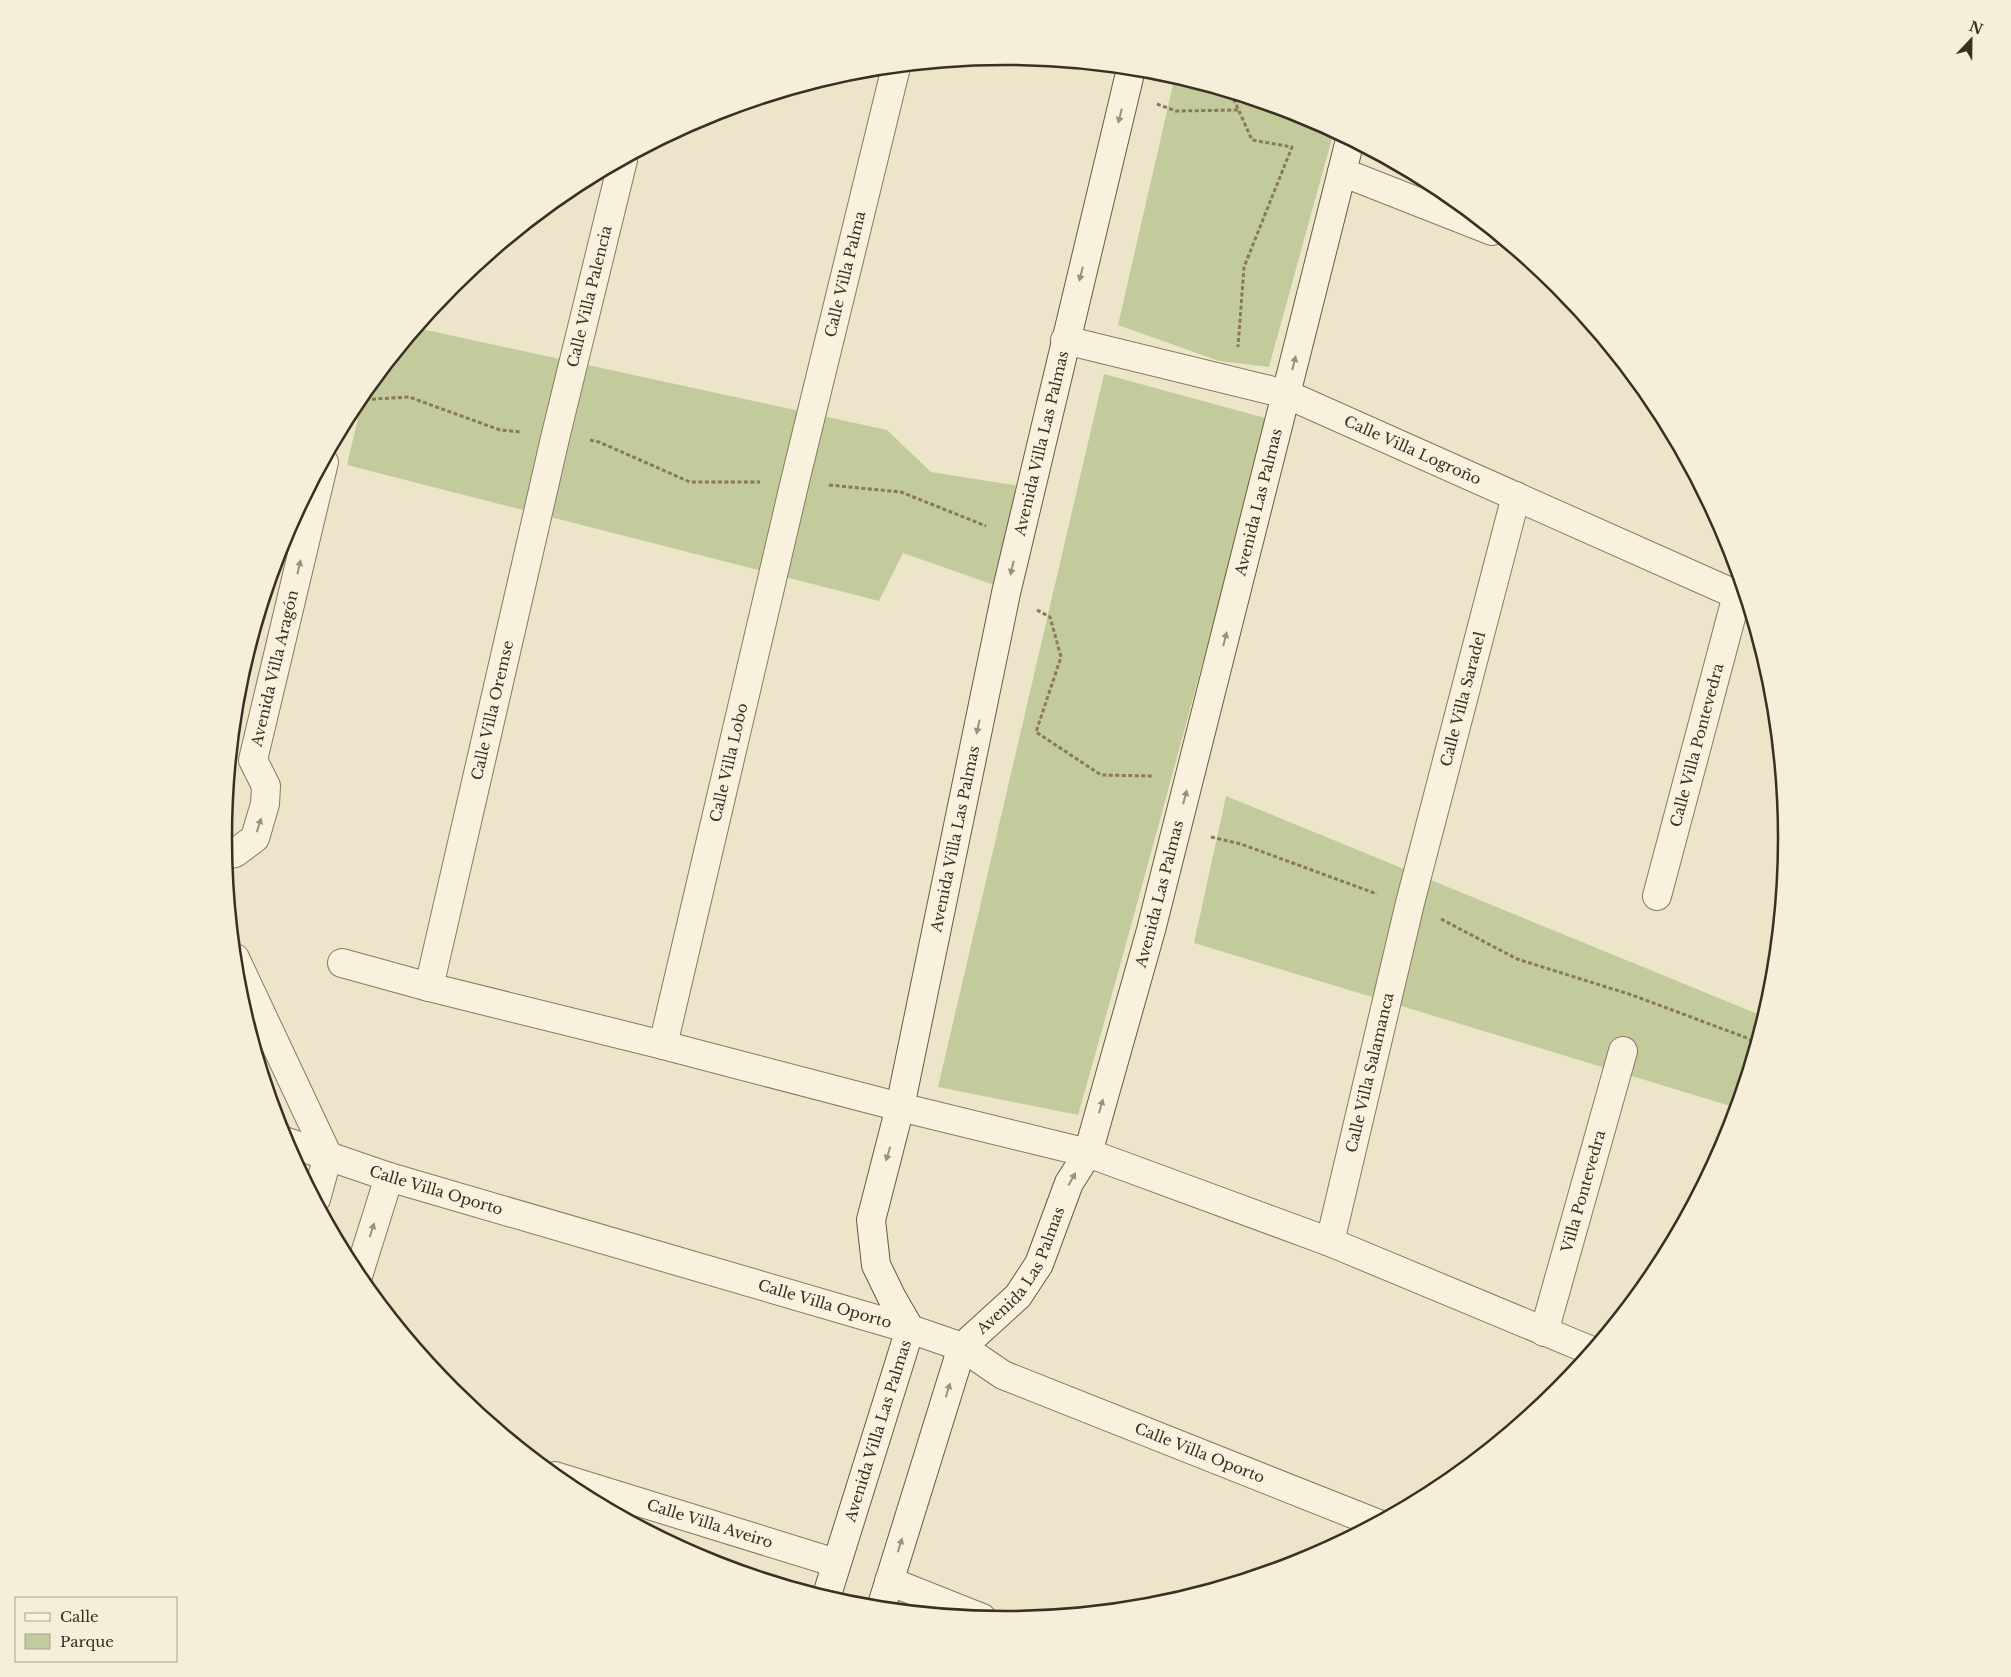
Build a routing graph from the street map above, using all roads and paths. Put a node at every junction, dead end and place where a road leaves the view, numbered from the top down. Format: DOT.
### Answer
graph roads {
  1 [pos="894,74"];
  2 [pos="1128,80"];
  3 [pos="1234,100"];
  4 [pos="1238,110"];
  5 [pos="1349,145"];
  6 [pos="621,168"];
  7 [pos="1342,172"];
  8 [pos="1475,224"];
  9 [pos="1066,340"];
  10 [pos="1241,383"];
  11 [pos="1286,394"];
  12 [pos="369,399"];
  13 [pos="556,434"];
  14 [pos="796,481"];
  15 [pos="319,483"];
  16 [pos="1516,496"];
  17 [pos="1019,535"];
  18 [pos="1006,593"];
  19 [pos="1740,596"];
  20 [pos="1741,600"];
  21 [pos="1190,778"];
  22 [pos="1176,829"];
  23 [pos="233,853"];
  24 [pos="1657,896"];
  25 [pos="1410,903"];
  26 [pos="342,963"];
  27 [pos="246,981"];
  28 [pos="429,987"];
  29 [pos="1752,1041"];
  30 [pos="663,1045"];
  31 [pos="1623,1051"];
  32 [pos="900,1107"];
  33 [pos="296,1145"];
  34 [pos="1088,1152"];
  35 [pos="328,1156"];
  36 [pos="389,1177"];
  37 [pos="318,1192"];
  38 [pos="1330,1242"];
  39 [pos="361,1266"];
  40 [pos="910,1329"];
  41 [pos="1544,1332"];
  42 [pos="962,1347"];
  43 [pos="1586,1350"];
  44 [pos="578,1483"];
  45 [pos="1369,1520"];
  46 [pos="836,1563"];
  47 [pos="889,1581"];
  48 [pos="828,1591"];
  49 [pos="883,1601"];
  50 [pos="963,1610"];
  1 -- 14 [label="street, Calle Villa Palma"];
  2 -- 4 [label="path"];
  2 -- 9 [label="street, Avenida Villa Las Palmas, one-way"];
  3 -- 4 [label="path"];
  4 -- 10 [label="path"];
  5 -- 7 [label="street, Avenida Las Palmas"];
  6 -- 13 [label="street, Calle Villa Palencia"];
  7 -- 8 [label="street"];
  11 -- 7 [label="street, Avenida Las Palmas, one-way"];
  9 -- 10 [label="street, Calle Villa Logroño"];
  9 -- 17 [label="street, Avenida Villa Las Palmas"];
  10 -- 11 [label="street, Calle Villa Logroño"];
  11 -- 16 [label="street, Calle Villa Logroño"];
  21 -- 11 [label="street, Avenida Las Palmas, one-way"];
  12 -- 13 [label="path"];
  13 -- 14 [label="path"];
  13 -- 28 [label="street, Calle Villa Oremse"];
  14 -- 17 [label="path"];
  14 -- 30 [label="street, Calle Villa Lobo"];
  23 -- 15 [label="street, Avenida Villa Aragón, one-way"];
  16 -- 19 [label="street, Calle Villa Logroño"];
  16 -- 25 [label="street, Calle Villa Saradel"];
  17 -- 18 [label="street, Avenida Villa Las Palmas, one-way"];
  18 -- 21 [label="path"];
  18 -- 32 [label="street, Avenida Villa Las Palmas, one-way"];
  20 -- 24 [label="street, Calle Villa Pontevedra"];
  22 -- 21 [label="street, Avenida Las Palmas, one-way"];
  22 -- 25 [label="path"];
  34 -- 22 [label="street, Avenida Las Palmas, one-way"];
  25 -- 29 [label="path"];
  25 -- 38 [label="street, Calle Villa Salamanca"];
  26 -- 28 [label="street"];
  27 -- 35 [label="street"];
  28 -- 30 [label="street"];
  30 -- 32 [label="street"];
  31 -- 41 [label="street, Villa Pontevedra"];
  32 -- 34 [label="street"];
  32 -- 40 [label="street, Avenida Villa Las Palmas, one-way"];
  33 -- 35 [label="street, Calle Villa Oporto"];
  34 -- 38 [label="street"];
  42 -- 34 [label="street, Avenida Las Palmas, one-way"];
  35 -- 36 [label="street, Calle Villa Oporto"];
  35 -- 37 [label="street"];
  39 -- 36 [label="street, one-way"];
  36 -- 40 [label="street, Calle Villa Oporto"];
  38 -- 41 [label="street"];
  40 -- 42 [label="street, Calle Villa Oporto"];
  40 -- 46 [label="street, Avenida Villa Las Palmas"];
  41 -- 43 [label="street"];
  42 -- 45 [label="street, Calle Villa Oporto"];
  47 -- 42 [label="street, Avenida Las Palmas, one-way"];
  44 -- 46 [label="street, Calle Villa Aveiro"];
  46 -- 48 [label="street, Avenida Villa Las Palmas"];
  47 -- 49 [label="street, Avenida Las Palmas"];
  47 -- 50 [label="street"];
}
